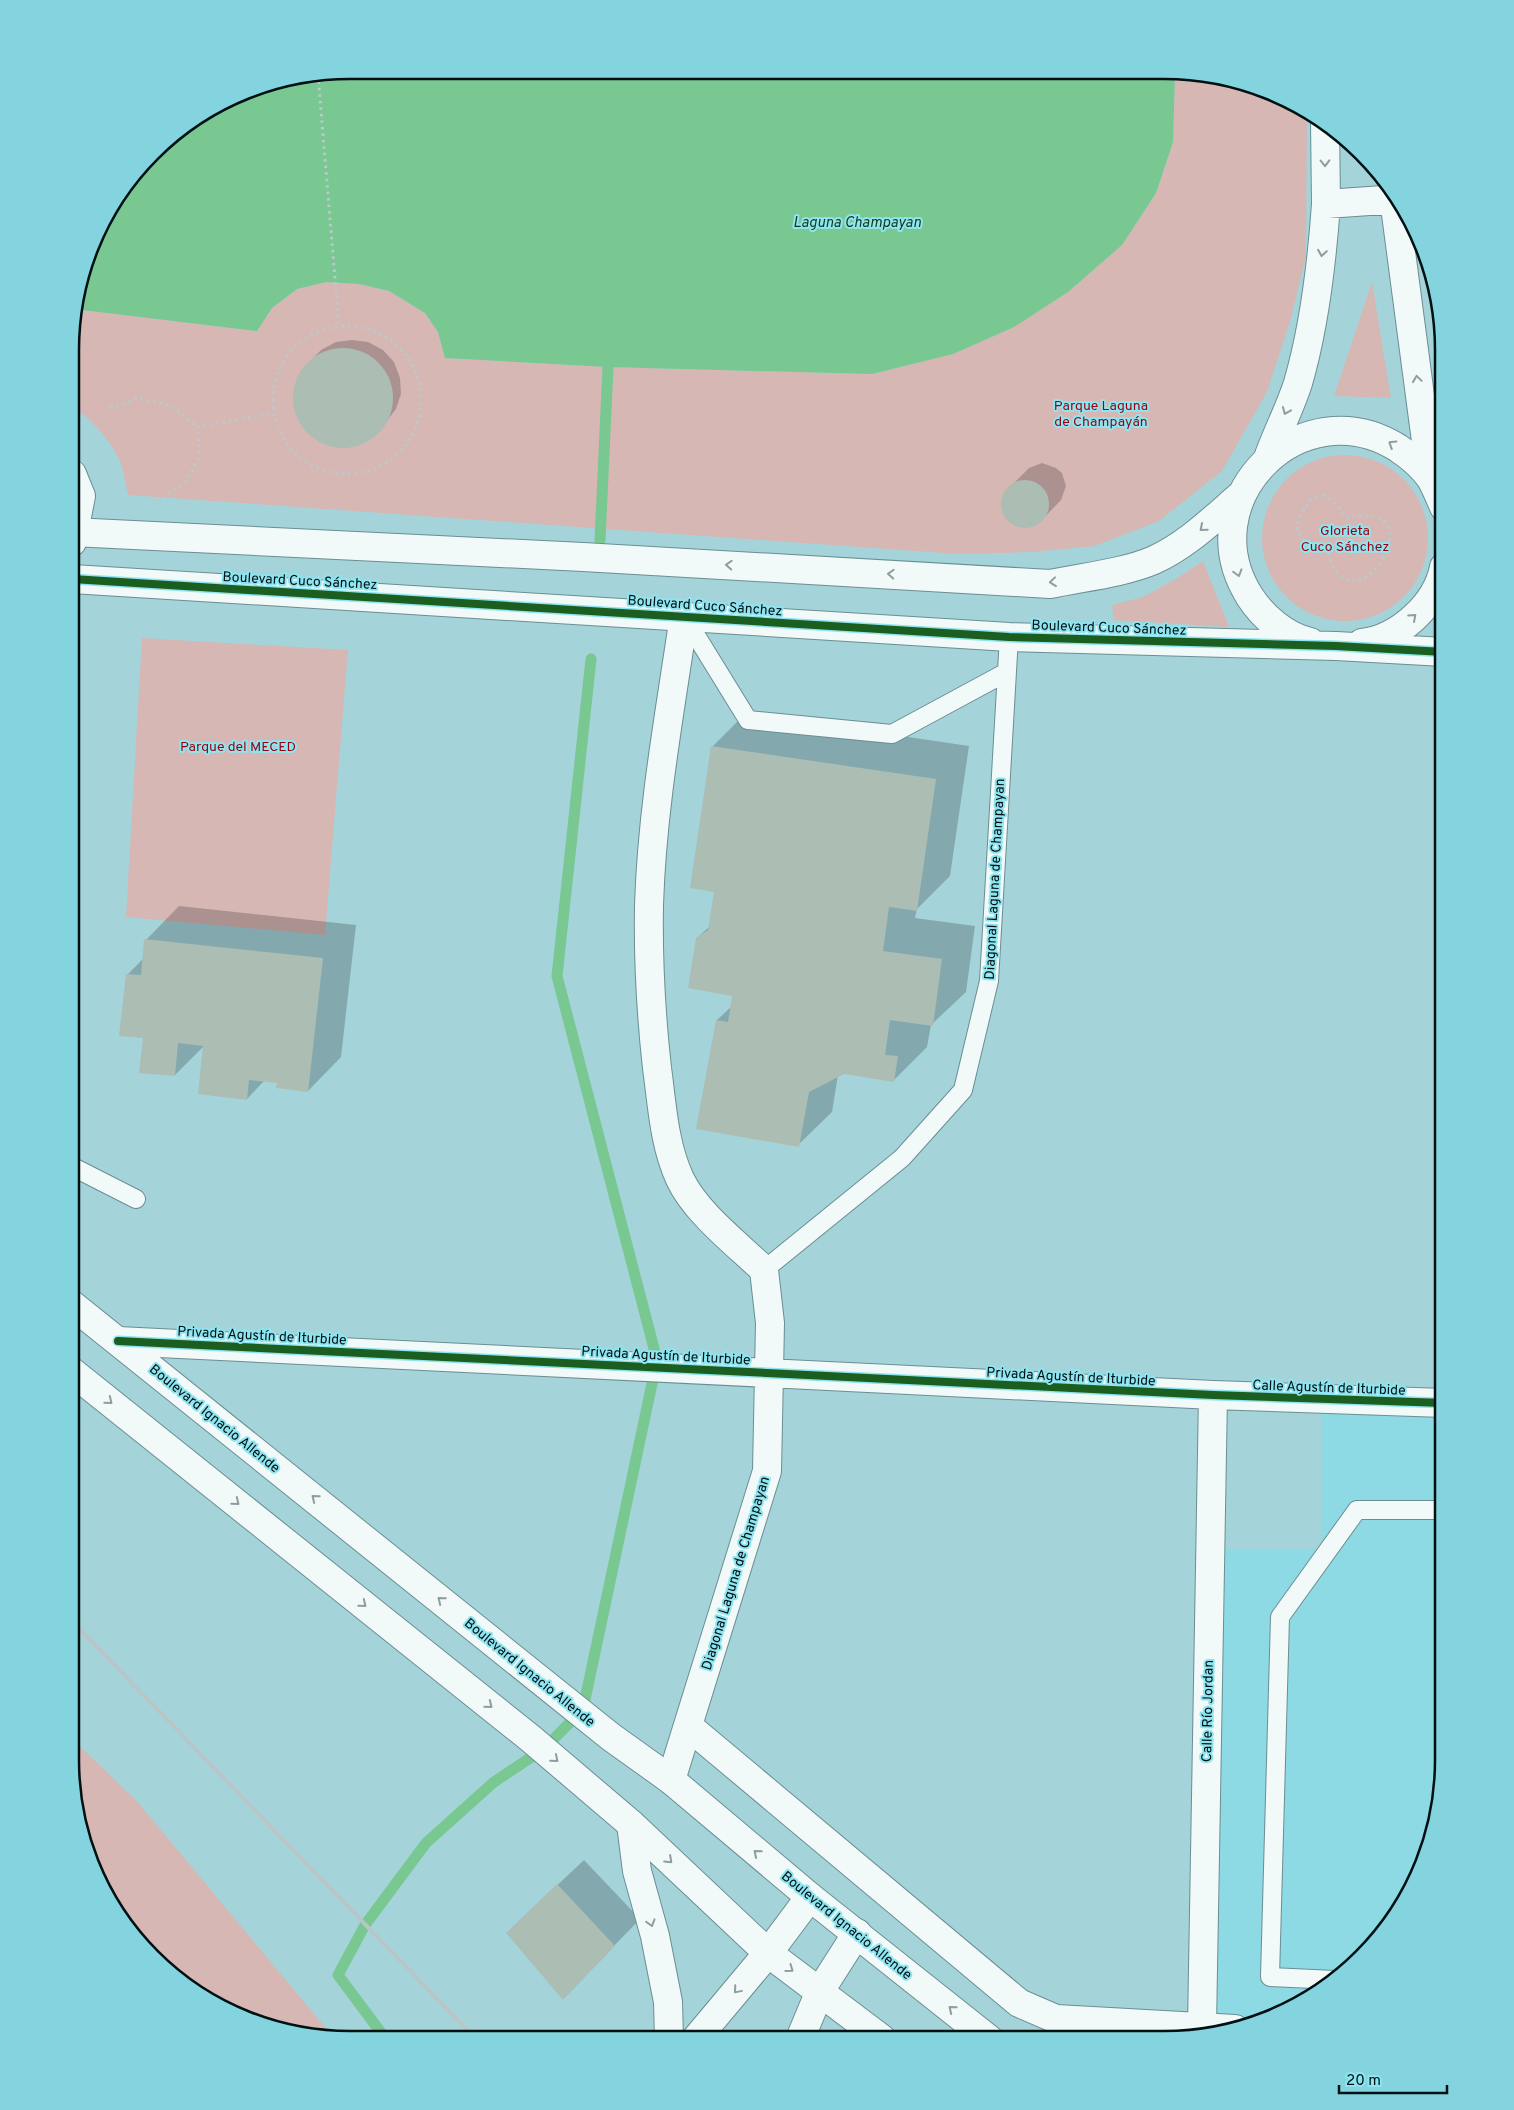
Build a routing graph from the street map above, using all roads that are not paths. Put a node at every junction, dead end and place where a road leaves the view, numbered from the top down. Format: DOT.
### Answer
graph roads {
  1 [pos="1325,132"];
  2 [pos="1389,198"];
  3 [pos="1326,204"];
  4 [pos="1397,210"];
  5 [pos="1268,458"];
  6 [pos="1431,479"];
  7 [pos="1435,488"];
  8 [pos="79,491"];
  9 [pos="1240,496"];
  10 [pos="79,504"];
  11 [pos="79,532"];
  12 [pos="79,579"];
  13 [pos="1435,589"];
  14 [pos="684,616"];
  15 [pos="1008,637"];
  16 [pos="1336,646"];
  17 [pos="1435,652"];
  18 [pos="1005,673"];
  19 [pos="79,1170"];
  20 [pos="136,1199"];
  21 [pos="764,1270"];
  22 [pos="79,1310"];
  23 [pos="118,1341"];
  24 [pos="768,1373"];
  25 [pos="79,1376"];
  26 [pos="1213,1395"];
  27 [pos="1435,1404"];
  28 [pos="1435,1510"];
  29 [pos="688,1726"];
  30 [pos="671,1780"];
  31 [pos="631,1824"];
  32 [pos="810,1897"];
  33 [pos="857,1933"];
  34 [pos="768,1952"];
  35 [pos="1323,1979"];
  36 [pos="820,1991"];
  37 [pos="1202,2027"];
  38 [pos="1209,2027"];
  39 [pos="669,2031"];
  40 [pos="703,2031"];
  41 [pos="803,2031"];
  42 [pos="872,2031"];
  43 [pos="979,2031"];
  1 -- 3 [label="main road, one-way"];
  2 -- 3 [label="main road"];
  3 -- 5 [label="main road, one-way"];
  6 -- 4 [label="main road, one-way"];
  6 -- 5 [label="main road, one-way"];
  5 -- 9 [label="main road"];
  6 -- 7 [label="main road"];
  8 -- 10 [label="main road"];
  9 -- 11 [label="main road, one-way"];
  9 -- 16 [label="main road, one-way"];
  12 -- 14 [label="main road, Boulevard Cuco Sánchez"];
  16 -- 13 [label="main road, one-way"];
  14 -- 15 [label="main road, Boulevard Cuco Sánchez"];
  14 -- 18 [label="lane"];
  14 -- 21 [label="main road"];
  15 -- 16 [label="main road, Boulevard Cuco Sánchez"];
  15 -- 18 [label="lane, Diagonal Laguna de Champayan"];
  16 -- 17 [label="main road"];
  18 -- 21 [label="lane, Diagonal Laguna de Champayan"];
  19 -- 20 [label="lane"];
  21 -- 24 [label="main road, Diagonal Laguna de Champayan"];
  22 -- 23 [label="main road, Boulevard Ignacio Allende"];
  23 -- 24 [label="main road, Privada Agustín de Iturbide"];
  30 -- 23 [label="main road, Boulevard Ignacio Allende, one-way"];
  24 -- 26 [label="main road, Privada Agustín de Iturbide"];
  24 -- 29 [label="main road, Diagonal Laguna de Champayan"];
  25 -- 31 [label="main road, one-way"];
  26 -- 27 [label="main road, Calle Agustín de Iturbide"];
  26 -- 37 [label="main road, Calle Río Jordan"];
  28 -- 35 [label="lane"];
  29 -- 30 [label="main road, Diagonal Laguna de Champayan"];
  29 -- 37 [label="main road"];
  32 -- 30 [label="main road, Boulevard Ignacio Allende, one-way"];
  31 -- 34 [label="main road, one-way"];
  31 -- 39 [label="main road, one-way"];
  32 -- 33 [label="main road, Boulevard Ignacio Allende"];
  32 -- 34 [label="main road"];
  33 -- 36 [label="main road"];
  43 -- 33 [label="main road, Boulevard Ignacio Allende, one-way"];
  34 -- 36 [label="main road, one-way"];
  34 -- 40 [label="main road, one-way"];
  36 -- 41 [label="main road"];
  36 -- 42 [label="main road"];
  37 -- 38 [label="main road"];
}
